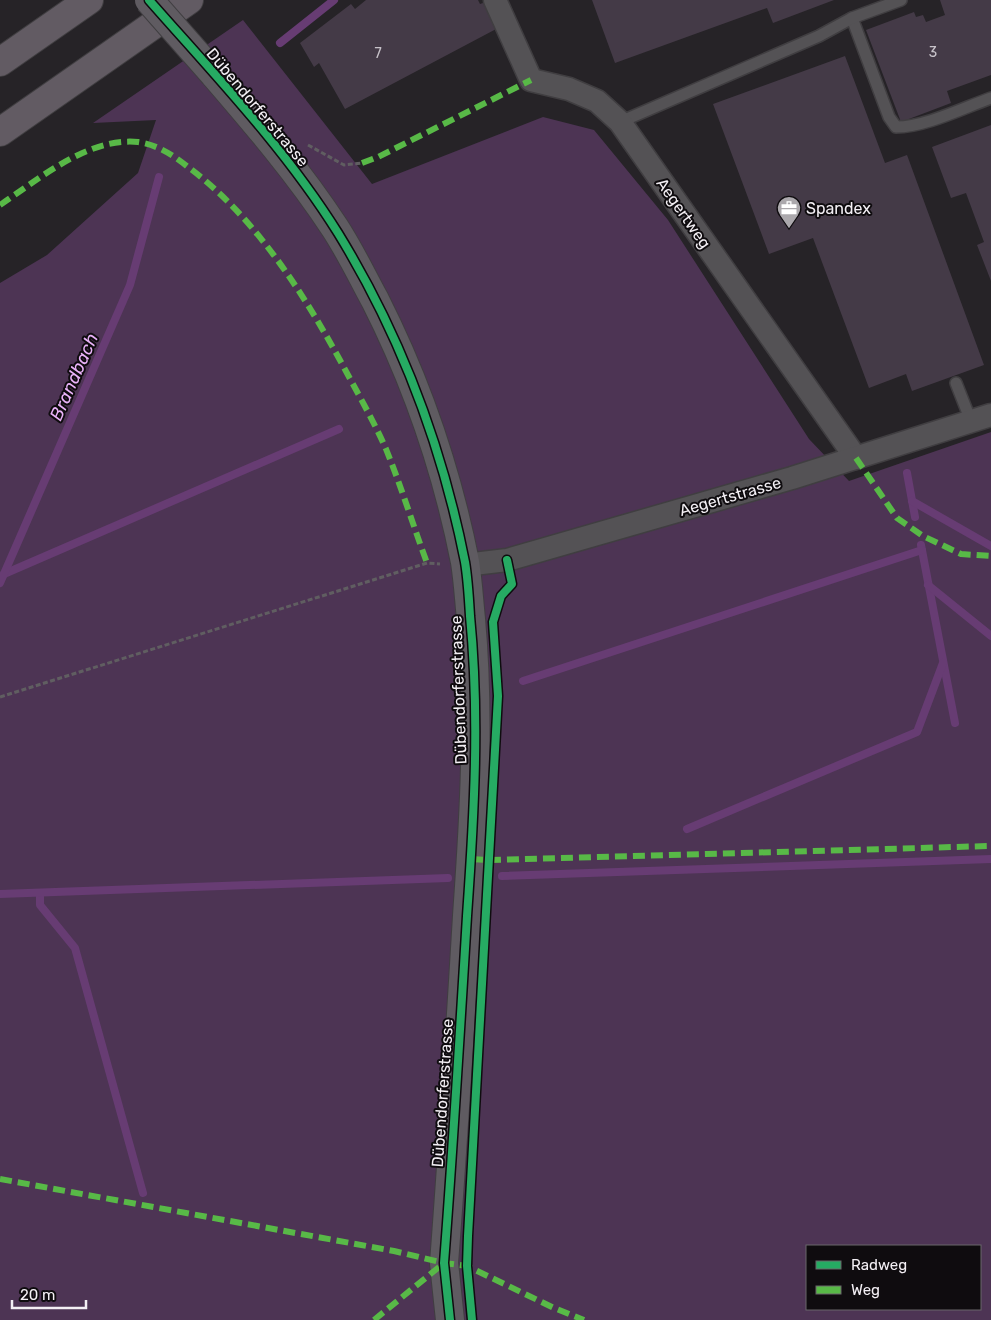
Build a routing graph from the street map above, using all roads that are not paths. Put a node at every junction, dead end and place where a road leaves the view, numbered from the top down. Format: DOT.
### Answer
graph roads {
  1 [pos="89,0"];
  2 [pos="149,0"];
  3 [pos="189,0"];
  4 [pos="495,0"];
  5 [pos="901,0"];
  6 [pos="852,18"];
  7 [pos="0,62"];
  8 [pos="991,98"];
  9 [pos="620,122"];
  10 [pos="0,132"];
  11 [pos="956,383"];
  12 [pos="981,418"];
  13 [pos="856,458"];
  14 [pos="465,565"];
  15 [pos="450,1320"];
  1 -- 7 [label="highway"];
  2 -- 14 [label="street, Dübendorferstrasse, bridge"];
  3 -- 10 [label="highway"];
  4 -- 9 [label="street, Aegertweg"];
  5 -- 6 [label="lane"];
  6 -- 8 [label="lane"];
  6 -- 9 [label="lane"];
  9 -- 13 [label="street, Aegertweg"];
  11 -- 12 [label="lane"];
  12 -- 13 [label="street, Aegertstrasse"];
  13 -- 14 [label="street, Aegertstrasse"];
  14 -- 15 [label="street, Dübendorferstrasse"];
}
